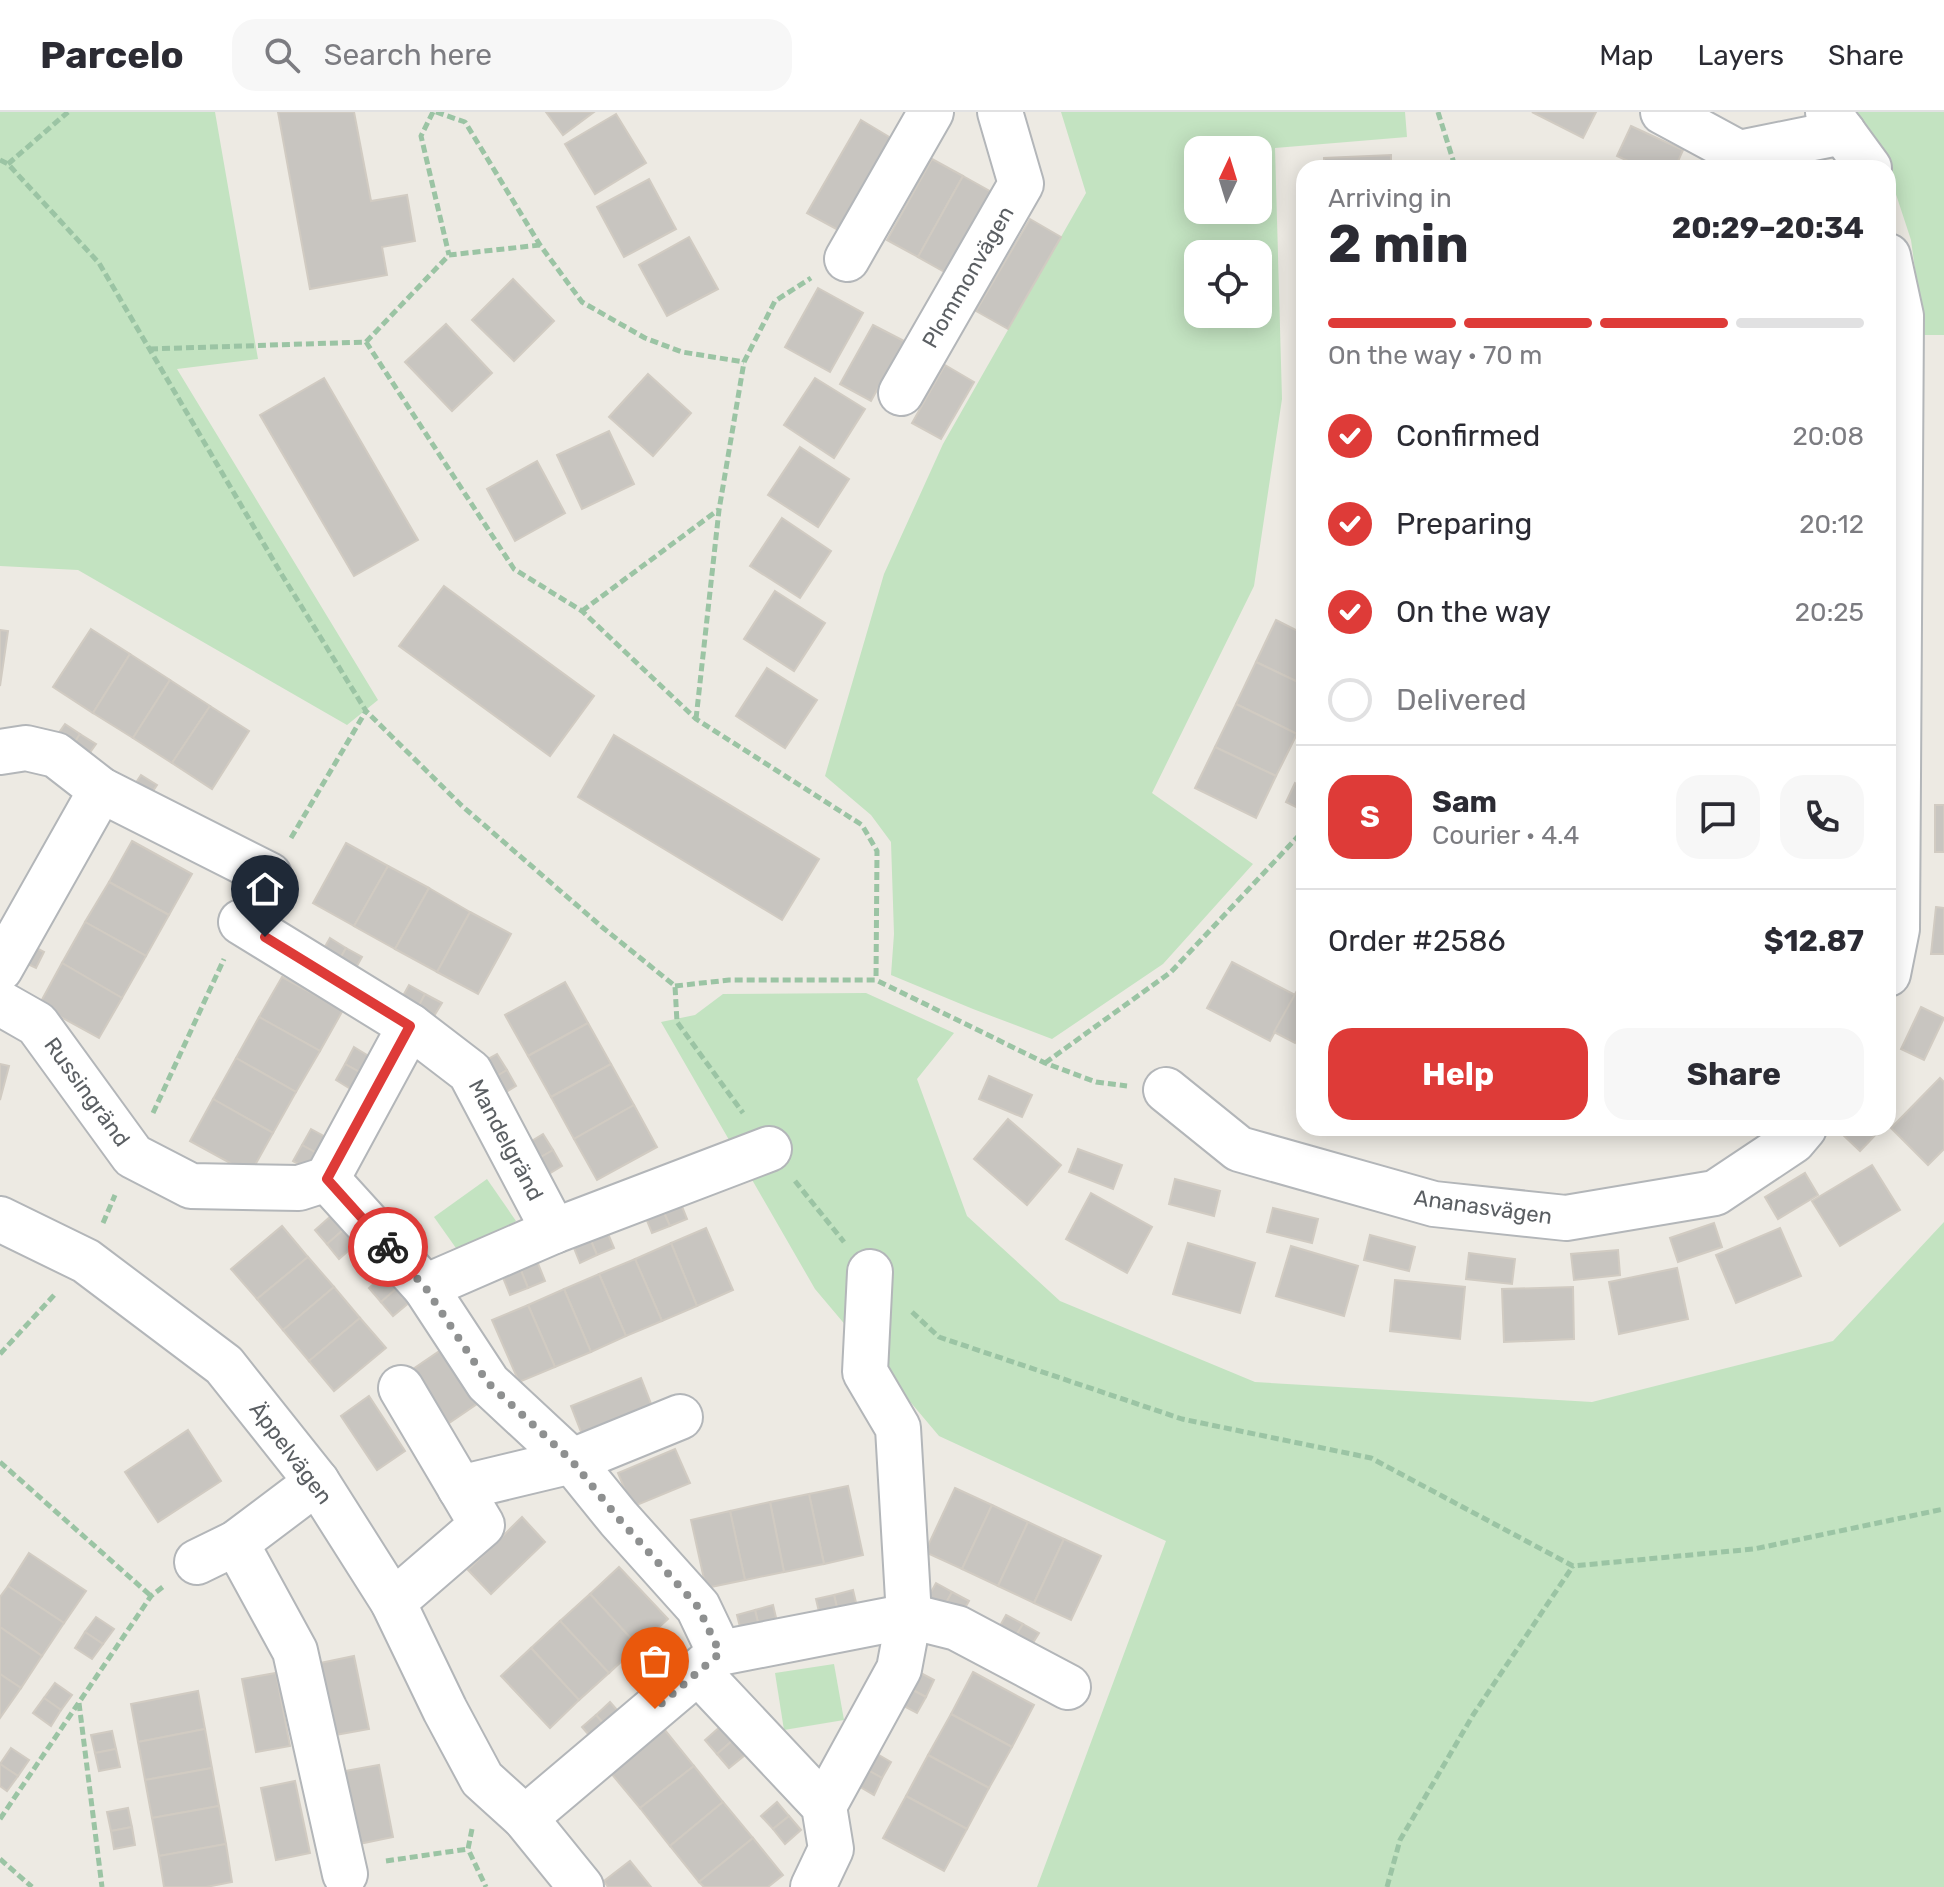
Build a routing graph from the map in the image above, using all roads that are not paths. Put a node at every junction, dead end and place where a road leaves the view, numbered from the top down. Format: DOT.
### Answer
graph roads {
  1 [pos="931,112"];
  2 [pos="1000,112"];
  3 [pos="1663,112"];
  4 [pos="1835,122"];
  5 [pos="1863,160"];
  6 [pos="847,259"];
  7 [pos="1896,293"];
  8 [pos="1896,373"];
  9 [pos="901,393"];
  10 [pos="1896,751"];
  11 [pos="0,752"];
  12 [pos="101,790"];
  13 [pos="269,875"];
  14 [pos="241,922"];
  15 [pos="1896,934"];
  16 [pos="0,969"];
  17 [pos="0,1003"];
  18 [pos="410,1026"];
  19 [pos="1166,1090"];
  20 [pos="1797,1136"];
  21 [pos="769,1149"];
  22 [pos="327,1179"];
  23 [pos="0,1219"];
  24 [pos="554,1231"];
  25 [pos="870,1272"];
  26 [pos="425,1287"];
  27 [pos="401,1388"];
  28 [pos="680,1417"];
  29 [pos="572,1461"];
  30 [pos="317,1482"];
  31 [pos="460,1488"];
  32 [pos="236,1543"];
  33 [pos="197,1562"];
  34 [pos="393,1602"];
  35 [pos="909,1616"];
  36 [pos="709,1663"];
  37 [pos="1068,1687"];
  38 [pos="824,1806"];
  39 [pos="525,1818"];
  40 [pos="345,1874"];
  41 [pos="581,1887"];
  42 [pos="813,1887"];
  1 -- 6 [label="street"];
  2 -- 9 [label="street, Plommonvägen"];
  3 -- 4 [label="street"];
  4 -- 5 [label="street"];
  7 -- 8 [label="street"];
  10 -- 15 [label="street"];
  11 -- 12 [label="street"];
  12 -- 13 [label="street"];
  12 -- 16 [label="street"];
  14 -- 18 [label="street, Mandelgränd"];
  17 -- 22 [label="street, Russingränd"];
  18 -- 22 [label="street"];
  18 -- 24 [label="street, Mandelgränd"];
  19 -- 20 [label="street, Ananasvägen"];
  21 -- 24 [label="street"];
  22 -- 26 [label="street"];
  23 -- 30 [label="street, Äppelvägen"];
  24 -- 26 [label="street"];
  25 -- 35 [label="street"];
  26 -- 29 [label="street"];
  27 -- 31 [label="street"];
  28 -- 29 [label="street"];
  29 -- 31 [label="street"];
  29 -- 36 [label="street"];
  30 -- 32 [label="street"];
  30 -- 34 [label="street, Äppelvägen"];
  31 -- 34 [label="street"];
  32 -- 33 [label="street"];
  32 -- 40 [label="street"];
  34 -- 39 [label="street, Äppelvägen"];
  35 -- 36 [label="street"];
  35 -- 37 [label="street"];
  35 -- 38 [label="street"];
  36 -- 38 [label="street"];
  36 -- 39 [label="street"];
  38 -- 42 [label="street"];
  39 -- 41 [label="street, Äppelvägen"];
}
